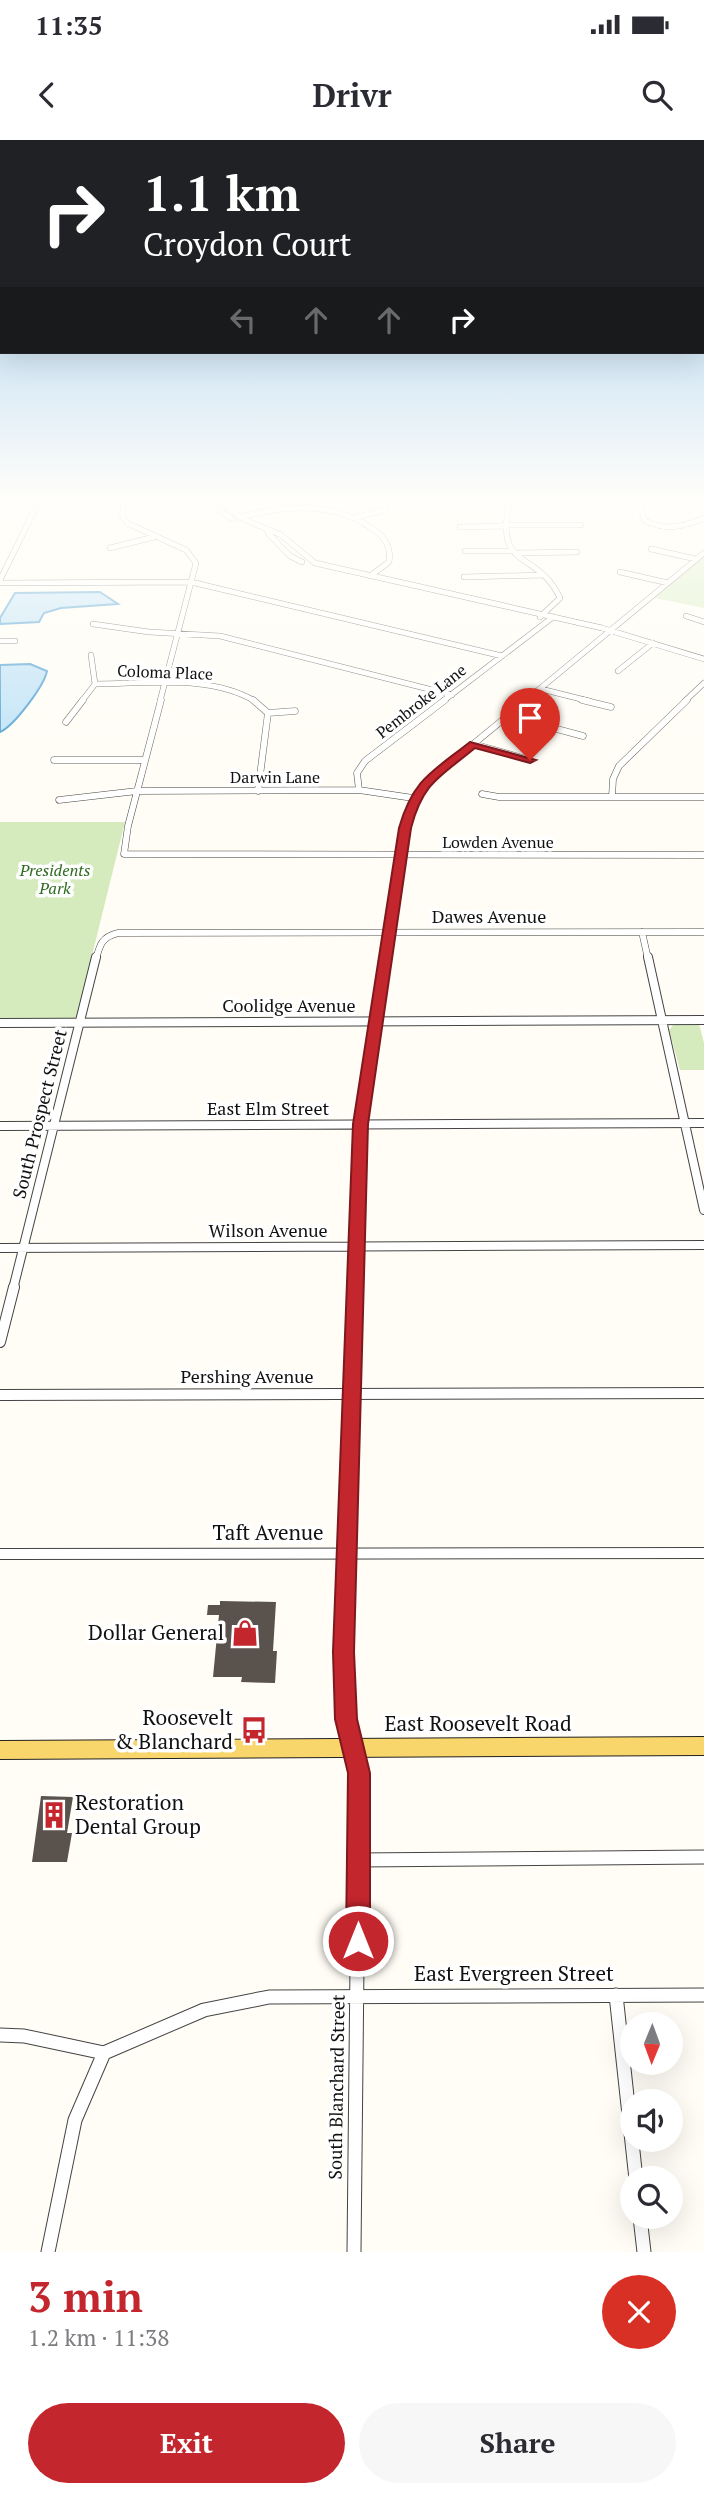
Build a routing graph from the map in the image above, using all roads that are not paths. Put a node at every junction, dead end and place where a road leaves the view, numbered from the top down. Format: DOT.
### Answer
graph roads {
  1 [pos="187,598"];
  2 [pos="256,598"];
  3 [pos="456,598"];
  4 [pos="561,598"];
  5 [pos="650,598"];
  6 [pos="686,616"];
  7 [pos="540,617"];
  8 [pos="550,619"];
  9 [pos="704,622"];
  10 [pos="93,625"];
  11 [pos="607,632"];
  12 [pos="178,633"];
  13 [pos="0,641"];
  14 [pos="15,641"];
  15 [pos="653,643"];
  16 [pos="91,654"];
  17 [pos="502,656"];
  18 [pos="704,659"];
  19 [pos="618,671"];
  20 [pos="704,683"];
  21 [pos="95,684"];
  22 [pos="164,685"];
  23 [pos="541,689"];
  24 [pos="452,695"];
  25 [pos="611,708"];
  26 [pos="295,711"];
  27 [pos="268,713"];
  28 [pos="508,716"];
  29 [pos="66,722"];
  30 [pos="583,736"];
  31 [pos="473,744"];
  32 [pos="54,760"];
  33 [pos="145,760"];
  34 [pos="530,760"];
  35 [pos="359,790"];
  36 [pos="137,791"];
  37 [pos="258,791"];
  38 [pos="482,794"];
  39 [pos="612,797"];
  40 [pos="704,797"];
  41 [pos="413,798"];
  42 [pos="59,800"];
  43 [pos="704,855"];
  44 [pos="401,856"];
  45 [pos="642,932"];
  46 [pos="704,932"];
  47 [pos="390,933"];
  48 [pos="106,936"];
  49 [pos="662,1020"];
  50 [pos="704,1020"];
  51 [pos="376,1021"];
  52 [pos="79,1022"];
  53 [pos="0,1023"];
  54 [pos="685,1123"];
  55 [pos="704,1123"];
  56 [pos="361,1124"];
  57 [pos="54,1125"];
  58 [pos="0,1126"];
  59 [pos="704,1210"];
  60 [pos="704,1245"];
  61 [pos="355,1246"];
  62 [pos="0,1248"];
  63 [pos="23,1248"];
  64 [pos="0,1342"];
  65 [pos="704,1393"];
  66 [pos="351,1394"];
  67 [pos="0,1395"];
  68 [pos="346,1552"];
  69 [pos="704,1553"];
  70 [pos="0,1554"];
  71 [pos="704,1746"];
  72 [pos="352,1748"];
  73 [pos="0,1750"];
  74 [pos="704,1857"];
  75 [pos="358,1860"];
  76 [pos="616,1995"];
  77 [pos="704,1995"];
  78 [pos="357,1996"];
  79 [pos="0,2035"];
  80 [pos="104,2053"];
  81 [pos="635,2166"];
  82 [pos="641,2229"];
  83 [pos="48,2252"];
  84 [pos="355,2252"];
  85 [pos="643,2252"];
  1 -- 12 [label="street"];
  2 -- 17 [label="street"];
  3 -- 7 [label="street"];
  4 -- 7 [label="street"];
  5 -- 11 [label="street"];
  6 -- 9 [label="street"];
  7 -- 8 [label="street"];
  8 -- 11 [label="street"];
  8 -- 17 [label="street, Pembroke Lane"];
  10 -- 12 [label="street"];
  11 -- 15 [label="street"];
  11 -- 23 [label="street"];
  12 -- 22 [label="street"];
  12 -- 24 [label="street"];
  13 -- 14 [label="street"];
  15 -- 18 [label="street"];
  15 -- 19 [label="street"];
  16 -- 21 [label="street"];
  17 -- 24 [label="street, Pembroke Lane"];
  20 -- 39 [label="street"];
  21 -- 22 [label="street, Coloma Place"];
  21 -- 29 [label="street"];
  22 -- 27 [label="street, Coloma Place"];
  22 -- 33 [label="street"];
  23 -- 25 [label="street"];
  23 -- 28 [label="street"];
  24 -- 35 [label="street, Pembroke Lane"];
  26 -- 27 [label="street"];
  27 -- 37 [label="street"];
  28 -- 30 [label="street"];
  28 -- 31 [label="street"];
  31 -- 34 [label="street"];
  31 -- 41 [label="street"];
  32 -- 33 [label="street"];
  33 -- 36 [label="street"];
  35 -- 37 [label="street, Darwin Lane"];
  35 -- 41 [label="street, Darwin Lane"];
  36 -- 37 [label="street, Darwin Lane"];
  36 -- 42 [label="street, Darwin Lane"];
  36 -- 44 [label="street, Lowden Avenue"];
  38 -- 39 [label="street"];
  39 -- 40 [label="street"];
  41 -- 44 [label="street, South Blanchard Street"];
  43 -- 44 [label="street, Lowden Avenue"];
  44 -- 47 [label="street, South Blanchard Street"];
  45 -- 46 [label="street, Dawes Avenue"];
  45 -- 47 [label="street, Dawes Avenue"];
  45 -- 49 [label="street"];
  47 -- 48 [label="street, Dawes Avenue"];
  47 -- 51 [label="street, South Blanchard Street"];
  48 -- 52 [label="street, South Prospect Street"];
  49 -- 50 [label="street, Coolidge Avenue"];
  49 -- 51 [label="street, Coolidge Avenue"];
  49 -- 54 [label="street"];
  51 -- 52 [label="street, Coolidge Avenue"];
  51 -- 56 [label="street, South Blanchard Street"];
  52 -- 53 [label="street, Coolidge Avenue"];
  52 -- 57 [label="street, South Prospect Street"];
  54 -- 55 [label="street, East Elm Street"];
  54 -- 56 [label="street, East Elm Street"];
  54 -- 59 [label="street"];
  56 -- 57 [label="street, East Elm Street"];
  56 -- 61 [label="street, South Blanchard Street"];
  57 -- 58 [label="street, East Elm Street"];
  57 -- 63 [label="street, South Prospect Street"];
  60 -- 61 [label="street, Wilson Avenue"];
  61 -- 63 [label="street, Wilson Avenue"];
  61 -- 66 [label="street, South Blanchard Street"];
  62 -- 63 [label="street, Wilson Avenue"];
  63 -- 64 [label="street, South Prospect Street"];
  65 -- 66 [label="street, Pershing Avenue"];
  66 -- 67 [label="street, Pershing Avenue"];
  66 -- 68 [label="street, South Blanchard Street"];
  68 -- 69 [label="street, Taft Avenue"];
  68 -- 70 [label="street, Taft Avenue"];
  68 -- 72 [label="street, South Blanchard Street"];
  71 -- 72 [label="main road, East Roosevelt Road"];
  72 -- 73 [label="main road, East Roosevelt Road"];
  72 -- 75 [label="street, South Blanchard Street"];
  74 -- 75 [label="street"];
  75 -- 78 [label="street, South Blanchard Street"];
  76 -- 77 [label="street, East Evergreen Street"];
  76 -- 78 [label="street, East Evergreen Street"];
  76 -- 81 [label="street"];
  78 -- 80 [label="street, East Evergreen Street"];
  78 -- 84 [label="street, South Blanchard Street"];
  79 -- 80 [label="street"];
  80 -- 83 [label="street"];
  82 -- 85 [label="street"];
}
